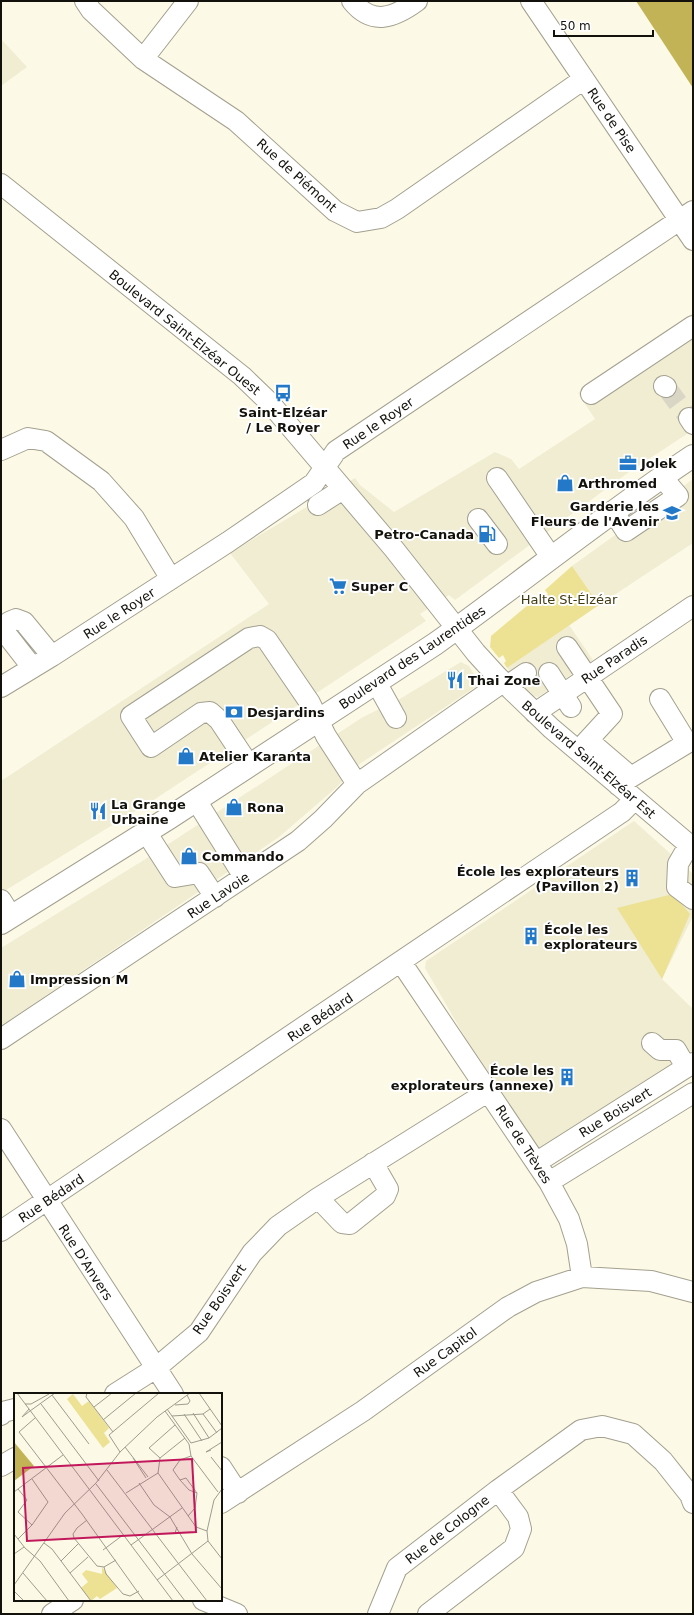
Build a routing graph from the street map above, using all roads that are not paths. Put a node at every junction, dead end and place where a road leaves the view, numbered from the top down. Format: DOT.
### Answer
graph roads {
  1 [pos="85,1"];
  2 [pos="188,1"];
  3 [pos="352,1"];
  4 [pos="418,1"];
  5 [pos="531,1"];
  6 [pos="143,59"];
  7 [pos="584,79"];
  8 [pos="1,184"];
  9 [pos="686,215"];
  10 [pos="693,240"];
  11 [pos="693,326"];
  12 [pos="591,394"];
  13 [pos="1,450"];
  14 [pos="693,456"];
  15 [pos="325,468"];
  16 [pos="662,477"];
  17 [pos="497,478"];
  18 [pos="343,489"];
  19 [pos="642,491"];
  20 [pos="318,505"];
  21 [pos="613,511"];
  22 [pos="655,511"];
  23 [pos="478,519"];
  24 [pos="497,544"];
  25 [pos="551,557"];
  26 [pos="171,579"];
  27 [pos="693,606"];
  28 [pos="458,628"];
  29 [pos="567,647"];
  30 [pos="52,656"];
  31 [pos="32,667"];
  32 [pos="526,673"];
  33 [pos="549,673"];
  34 [pos="587,677"];
  35 [pos="376,682"];
  36 [pos="505,684"];
  37 [pos="1,687"];
  38 [pos="660,699"];
  39 [pos="567,700"];
  40 [pos="535,713"];
  41 [pos="396,718"];
  42 [pos="318,720"];
  43 [pos="586,749"];
  44 [pos="250,765"];
  45 [pos="624,780"];
  46 [pos="357,784"];
  47 [pos="635,799"];
  48 [pos="196,800"];
  49 [pos="146,832"];
  50 [pos="691,847"];
  51 [pos="244,877"];
  52 [pos="215,897"];
  53 [pos="693,899"];
  54 [pos="4,913"];
  55 [pos="401,962"];
  56 [pos="1,1039"];
  57 [pos="652,1043"];
  58 [pos="690,1065"];
  59 [pos="489,1091"];
  60 [pos="693,1093"];
  61 [pos="1,1129"];
  62 [pos="537,1162"];
  63 [pos="373,1163"];
  64 [pos="549,1182"];
  65 [pos="318,1198"];
  66 [pos="46,1201"];
  67 [pos="1,1231"];
  68 [pos="582,1277"];
  69 [pos="693,1292"];
  70 [pos="156,1368"];
  71 [pos="117,1393"];
  72 [pos="172,1393"];
  73 [pos="14,1409"];
  74 [pos="1,1415"];
  75 [pos="14,1459"];
  76 [pos="1,1466"];
  77 [pos="222,1469"];
  78 [pos="498,1490"];
  79 [pos="238,1493"];
  80 [pos="222,1503"];
  81 [pos="693,1503"];
  82 [pos="72,1601"];
  83 [pos="205,1601"];
  84 [pos="52,1614"];
  85 [pos="237,1614"];
  86 [pos="378,1614"];
  87 [pos="428,1614"];
  1 -- 6 [label="street, Rue de Piémont"];
  2 -- 6 [label="street"];
  3 -- 4 [label="street"];
  5 -- 7 [label="street, Rue de Pise"];
  6 -- 7 [label="street, Rue de Piémont"];
  7 -- 9 [label="street, Rue de Pise"];
  8 -- 15 [label="street, Boulevard Saint-Elzéar Ouest"];
  9 -- 10 [label="street, Rue de Pise"];
  9 -- 15 [label="street, Rue le Royer"];
  11 -- 12 [label="street"];
  13 -- 26 [label="street"];
  14 -- 16 [label="main road, Boulevard des Laurentides"];
  15 -- 18 [label="street, Boulevard Saint-Elzéar Ouest"];
  15 -- 26 [label="street, Rue le Royer"];
  16 -- 19 [label="main road, Boulevard des Laurentides"];
  16 -- 22 [label="street"];
  17 -- 25 [label="street"];
  18 -- 20 [label="street"];
  18 -- 28 [label="street, Boulevard Saint-Elzéar Ouest"];
  19 -- 21 [label="main road, Boulevard des Laurentides"];
  19 -- 22 [label="street"];
  21 -- 22 [label="street"];
  21 -- 25 [label="main road, Boulevard des Laurentides"];
  23 -- 24 [label="street"];
  25 -- 28 [label="main road, Boulevard des Laurentides"];
  26 -- 30 [label="street, Rue le Royer"];
  27 -- 34 [label="street, Rue Paradis"];
  28 -- 35 [label="main road, Boulevard des Laurentides"];
  28 -- 36 [label="street, Boulevard Saint-Elzéar Est"];
  29 -- 34 [label="street"];
  30 -- 31 [label="street, Rue le Royer"];
  30 -- 31 [label="street"];
  31 -- 37 [label="street, Rue le Royer"];
  32 -- 36 [label="street, Rue Lavoie"];
  33 -- 39 [label="street"];
  34 -- 39 [label="street, Rue Paradis"];
  34 -- 43 [label="street"];
  35 -- 41 [label="street"];
  35 -- 42 [label="main road, Boulevard des Laurentides"];
  36 -- 40 [label="street, Boulevard Saint-Elzéar Est"];
  36 -- 46 [label="street, Rue Lavoie"];
  38 -- 45 [label="street"];
  39 -- 40 [label="street, Rue Paradis"];
  40 -- 43 [label="street, Boulevard Saint-Elzéar Est"];
  42 -- 44 [label="main road, Boulevard des Laurentides"];
  42 -- 44 [label="street"];
  42 -- 46 [label="street"];
  43 -- 45 [label="street, Boulevard Saint-Elzéar Est"];
  44 -- 48 [label="main road, Boulevard des Laurentides"];
  45 -- 47 [label="street, Boulevard Saint-Elzéar Est"];
  46 -- 51 [label="street, Rue Lavoie"];
  47 -- 50 [label="street, Boulevard Saint-Elzéar Est"];
  47 -- 55 [label="street, Rue Bédard"];
  48 -- 49 [label="main road, Boulevard des Laurentides"];
  48 -- 51 [label="street"];
  49 -- 52 [label="street"];
  49 -- 54 [label="main road, Boulevard des Laurentides"];
  50 -- 53 [label="street"];
  51 -- 52 [label="street, Rue Lavoie"];
  52 -- 56 [label="street, Rue Lavoie"];
  55 -- 59 [label="street, Rue de Trèves"];
  55 -- 66 [label="street, Rue Bédard"];
  57 -- 58 [label="street"];
  58 -- 62 [label="street, Rue Boisvert"];
  59 -- 62 [label="street, Rue de Trèves"];
  59 -- 63 [label="street, Rue Boisvert"];
  60 -- 64 [label="street, Rue Boisvert"];
  61 -- 66 [label="street, Rue D'Anvers"];
  62 -- 64 [label="street, Rue de Trèves"];
  63 -- 65 [label="street, Rue Boisvert"];
  63 -- 65 [label="street"];
  64 -- 68 [label="street, Rue de Trèves"];
  65 -- 70 [label="street, Rue Boisvert"];
  66 -- 67 [label="street, Rue Bédard"];
  66 -- 70 [label="street, Rue D'Anvers"];
  68 -- 69 [label="street, Rue Capitol"];
  68 -- 79 [label="street, Rue Capitol"];
  70 -- 71 [label="street, Rue Boisvert"];
  70 -- 72 [label="street, Rue D'Anvers"];
  73 -- 74 [label="street"];
  75 -- 76 [label="street"];
  77 -- 79 [label="street"];
  78 -- 81 [label="street, Rue de Cologne"];
  78 -- 86 [label="street, Rue de Cologne"];
  78 -- 87 [label="street, Rue de Cologne"];
  79 -- 80 [label="street, Rue Capitol"];
  82 -- 84 [label="street"];
  83 -- 85 [label="street"];
}
